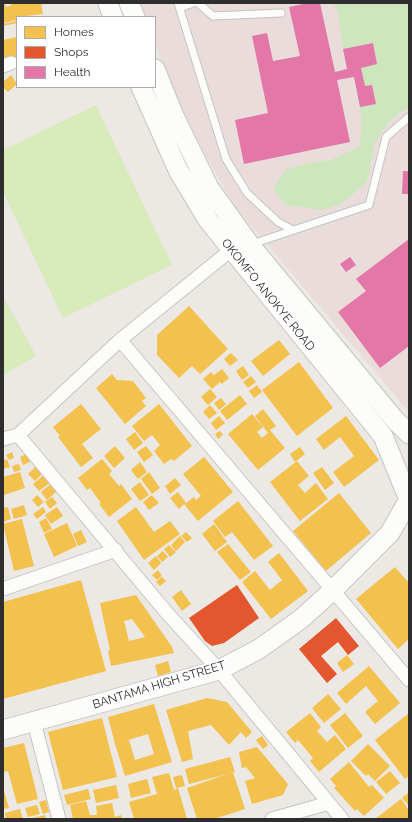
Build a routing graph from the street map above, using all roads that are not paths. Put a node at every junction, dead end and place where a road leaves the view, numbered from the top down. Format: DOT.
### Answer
graph roads {
  1 [pos="108,3"];
  2 [pos="129,3"];
  3 [pos="193,3"];
  4 [pos="198,3"];
  5 [pos="179,6"];
  6 [pos="281,13"];
  7 [pos="113,16"];
  8 [pos="135,16"];
  9 [pos="156,71"];
  10 [pos="142,88"];
  11 [pos="409,117"];
  12 [pos="294,230"];
  13 [pos="250,245"];
  14 [pos="231,250"];
  15 [pos="120,340"];
  16 [pos="409,434"];
  17 [pos="18,435"];
  18 [pos="3,439"];
  19 [pos="408,495"];
  20 [pos="409,530"];
  21 [pos="390,533"];
  22 [pos="116,550"];
  23 [pos="3,589"];
  24 [pos="333,590"];
  25 [pos="219,670"];
  26 [pos="409,680"];
  27 [pos="34,722"];
  28 [pos="3,730"];
  29 [pos="329,803"];
  30 [pos="59,819"];
  31 [pos="272,819"];
  32 [pos="342,819"];
  1 -- 7 [label="main road"];
  2 -- 8 [label="main road"];
  3 -- 5 [label="lane"];
  4 -- 6 [label="lane"];
  5 -- 12 [label="lane"];
  9 -- 13 [label="main road, OKOMFO ANOKYE ROAD"];
  10 -- 14 [label="main road, OKOMFO ANOKYE ROAD"];
  11 -- 12 [label="lane"];
  12 -- 13 [label="lane"];
  13 -- 16 [label="main road, OKOMFO ANOKYE ROAD"];
  14 -- 15 [label="street"];
  14 -- 19 [label="main road, OKOMFO ANOKYE ROAD"];
  15 -- 17 [label="street"];
  15 -- 24 [label="street"];
  17 -- 18 [label="street"];
  17 -- 22 [label="street"];
  19 -- 21 [label="main road, BANTAMA HIGH STREET"];
  20 -- 21 [label="main road"];
  21 -- 24 [label="main road, BANTAMA HIGH STREET"];
  22 -- 23 [label="street"];
  22 -- 25 [label="street"];
  24 -- 25 [label="main road, BANTAMA HIGH STREET"];
  24 -- 26 [label="street"];
  25 -- 27 [label="main road, BANTAMA HIGH STREET"];
  25 -- 29 [label="street"];
  27 -- 28 [label="main road, BANTAMA HIGH STREET"];
  27 -- 30 [label="street"];
  29 -- 31 [label="street"];
  29 -- 32 [label="street"];
}
